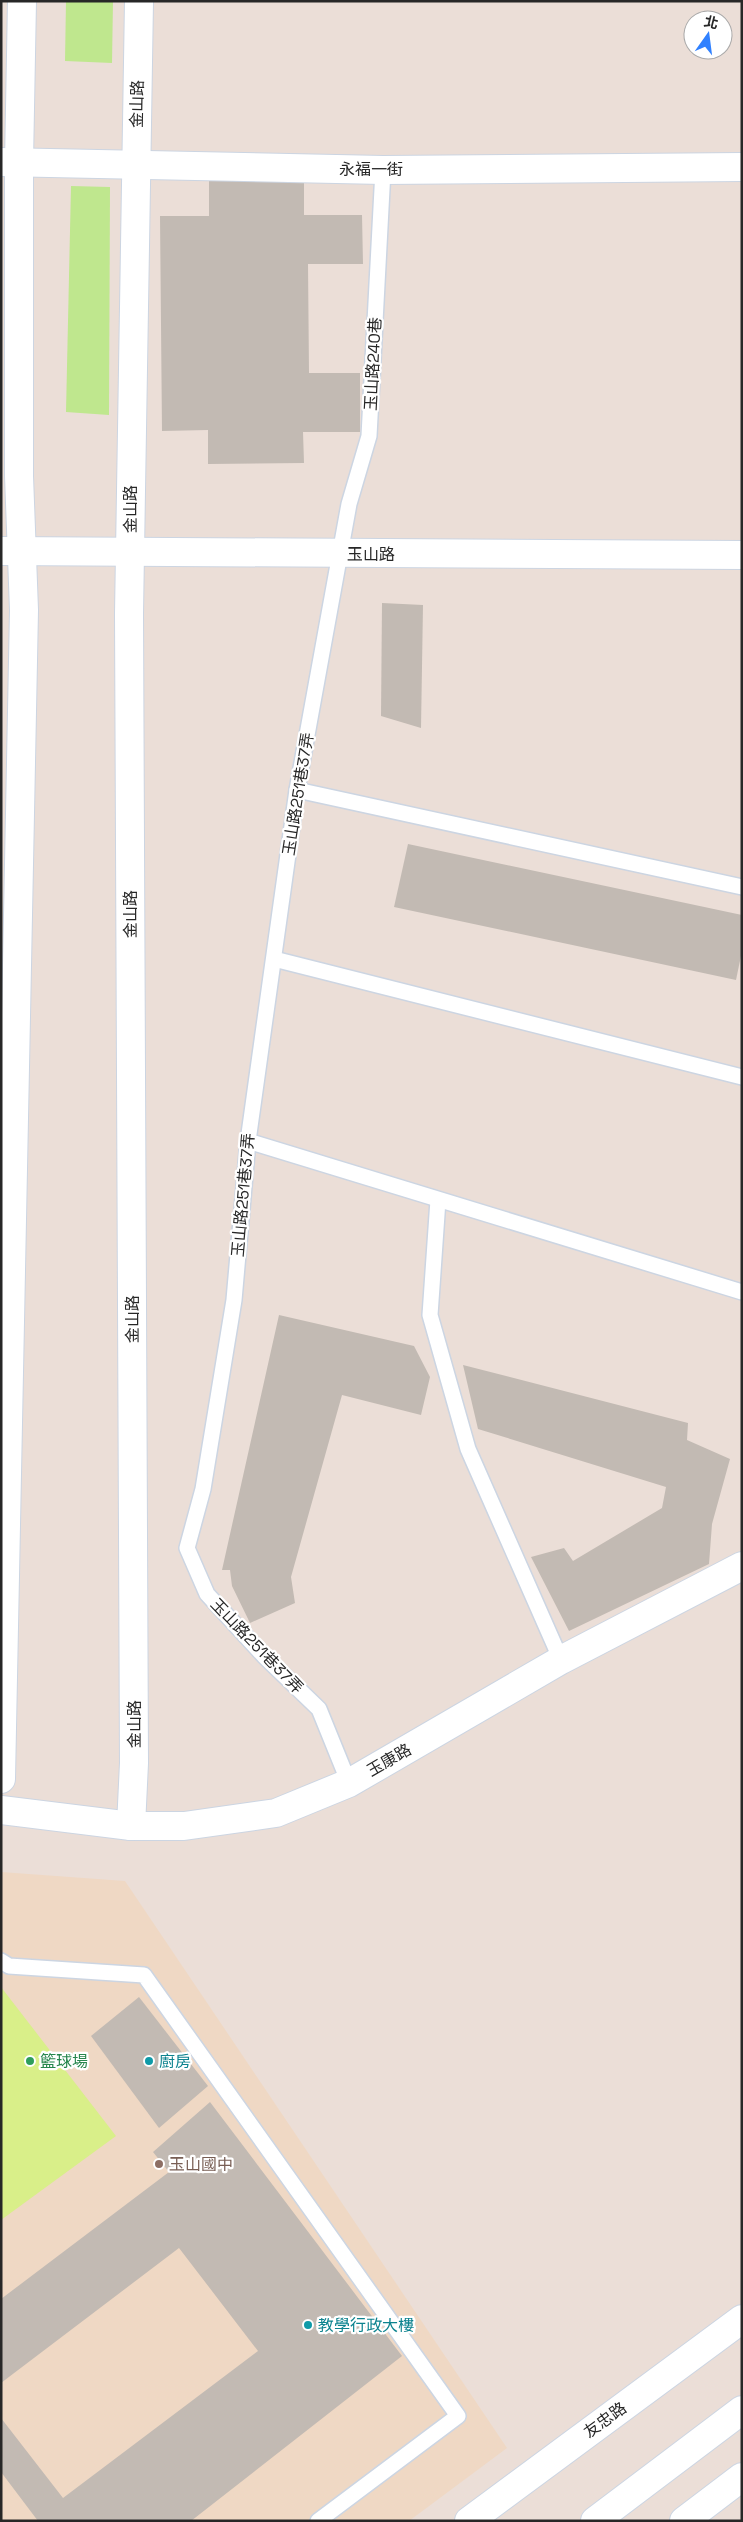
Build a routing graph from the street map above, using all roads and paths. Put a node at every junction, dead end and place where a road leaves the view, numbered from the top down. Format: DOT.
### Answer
graph roads {
  1 [pos="22,1"];
  2 [pos="139,1"];
  3 [pos="10,162"];
  4 [pos="135,166"];
  5 [pos="742,167"];
  6 [pos="383,170"];
  7 [pos="130,550"];
  8 [pos="12,551"];
  9 [pos="341,554"];
  10 [pos="742,555"];
  11 [pos="297,790"];
  12 [pos="742,888"];
  13 [pos="9,900"];
  14 [pos="274,959"];
  15 [pos="742,1077"];
  16 [pos="248,1141"];
  17 [pos="438,1200"];
  18 [pos="742,1292"];
  19 [pos="5,1329"];
  20 [pos="742,1566"];
  21 [pos="3,1597"];
  22 [pos="3,1650"];
  23 [pos="561,1660"];
  24 [pos="1,1779"];
  25 [pos="349,1783"];
  26 [pos="1,1810"];
  27 [pos="131,1826"];
  28 [pos="1,1961"];
  29 [pos="742,2319"];
  30 [pos="742,2410"];
  31 [pos="742,2478"];
  32 [pos="318,2521"];
  33 [pos="469,2521"];
  34 [pos="595,2521"];
  35 [pos="684,2521"];
  1 -- 3 [label="street"];
  2 -- 4 [label="street, 金山路"];
  3 -- 4 [label="street, 永福一街"];
  3 -- 8 [label="street"];
  4 -- 6 [label="street, 永福一街"];
  4 -- 7 [label="street, 金山路"];
  5 -- 6 [label="street, 永福一街"];
  6 -- 9 [label="lane, 玉山路240巷"];
  7 -- 8 [label="street, 玉山路"];
  7 -- 9 [label="street, 玉山路"];
  7 -- 27 [label="street, 金山路"];
  8 -- 13 [label="street"];
  9 -- 10 [label="street, 玉山路"];
  9 -- 11 [label="lane, 玉山路251巷37弄"];
  11 -- 12 [label="lane"];
  11 -- 14 [label="lane, 玉山路251巷37弄"];
  13 -- 19 [label="street"];
  14 -- 15 [label="lane"];
  14 -- 16 [label="lane, 玉山路251巷37弄"];
  16 -- 17 [label="lane"];
  16 -- 25 [label="lane, 玉山路251巷37弄"];
  17 -- 18 [label="lane"];
  17 -- 23 [label="lane"];
  19 -- 21 [label="street"];
  20 -- 23 [label="street, 玉康路"];
  21 -- 22 [label="street"];
  22 -- 24 [label="street"];
  23 -- 25 [label="street, 玉康路"];
  25 -- 27 [label="street, 玉康路"];
  26 -- 27 [label="street, 玉康路"];
  28 -- 32 [label="lane"];
  29 -- 33 [label="street, 友忠路"];
  30 -- 34 [label="street"];
  31 -- 35 [label="street"];
}
